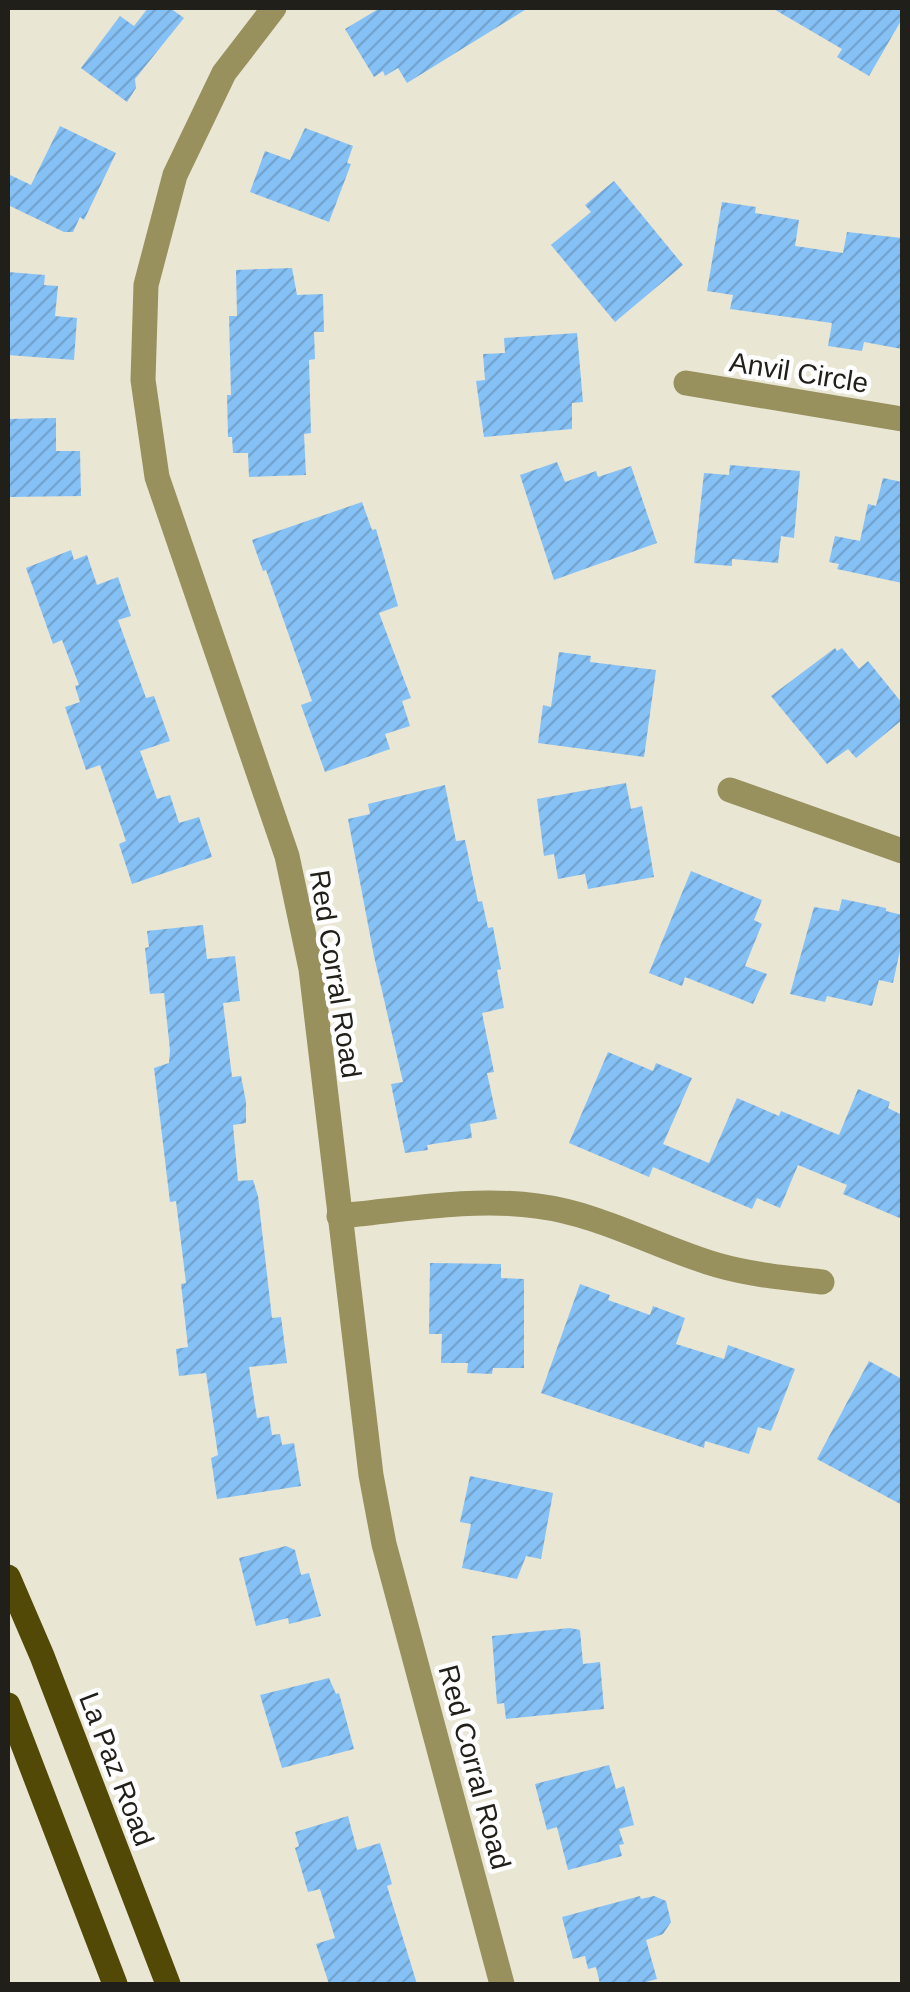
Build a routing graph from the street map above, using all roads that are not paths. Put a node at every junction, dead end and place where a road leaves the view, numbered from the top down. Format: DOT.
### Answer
graph roads {
  1 [pos="274,8"];
  2 [pos="686,383"];
  3 [pos="902,419"];
  4 [pos="730,790"];
  5 [pos="902,851"];
  6 [pos="339,1216"];
  7 [pos="822,1282"];
  8 [pos="8,1577"];
  9 [pos="8,1705"];
  10 [pos="115,1984"];
  11 [pos="168,1984"];
  12 [pos="502,1984"];
  1 -- 6 [label="street, Red Corral Road"];
  2 -- 3 [label="street, Anvil Circle"];
  4 -- 5 [label="street"];
  6 -- 7 [label="street"];
  6 -- 12 [label="street, Red Corral Road"];
  8 -- 11 [label="main road, La Paz Road"];
  9 -- 10 [label="main road"];
}
